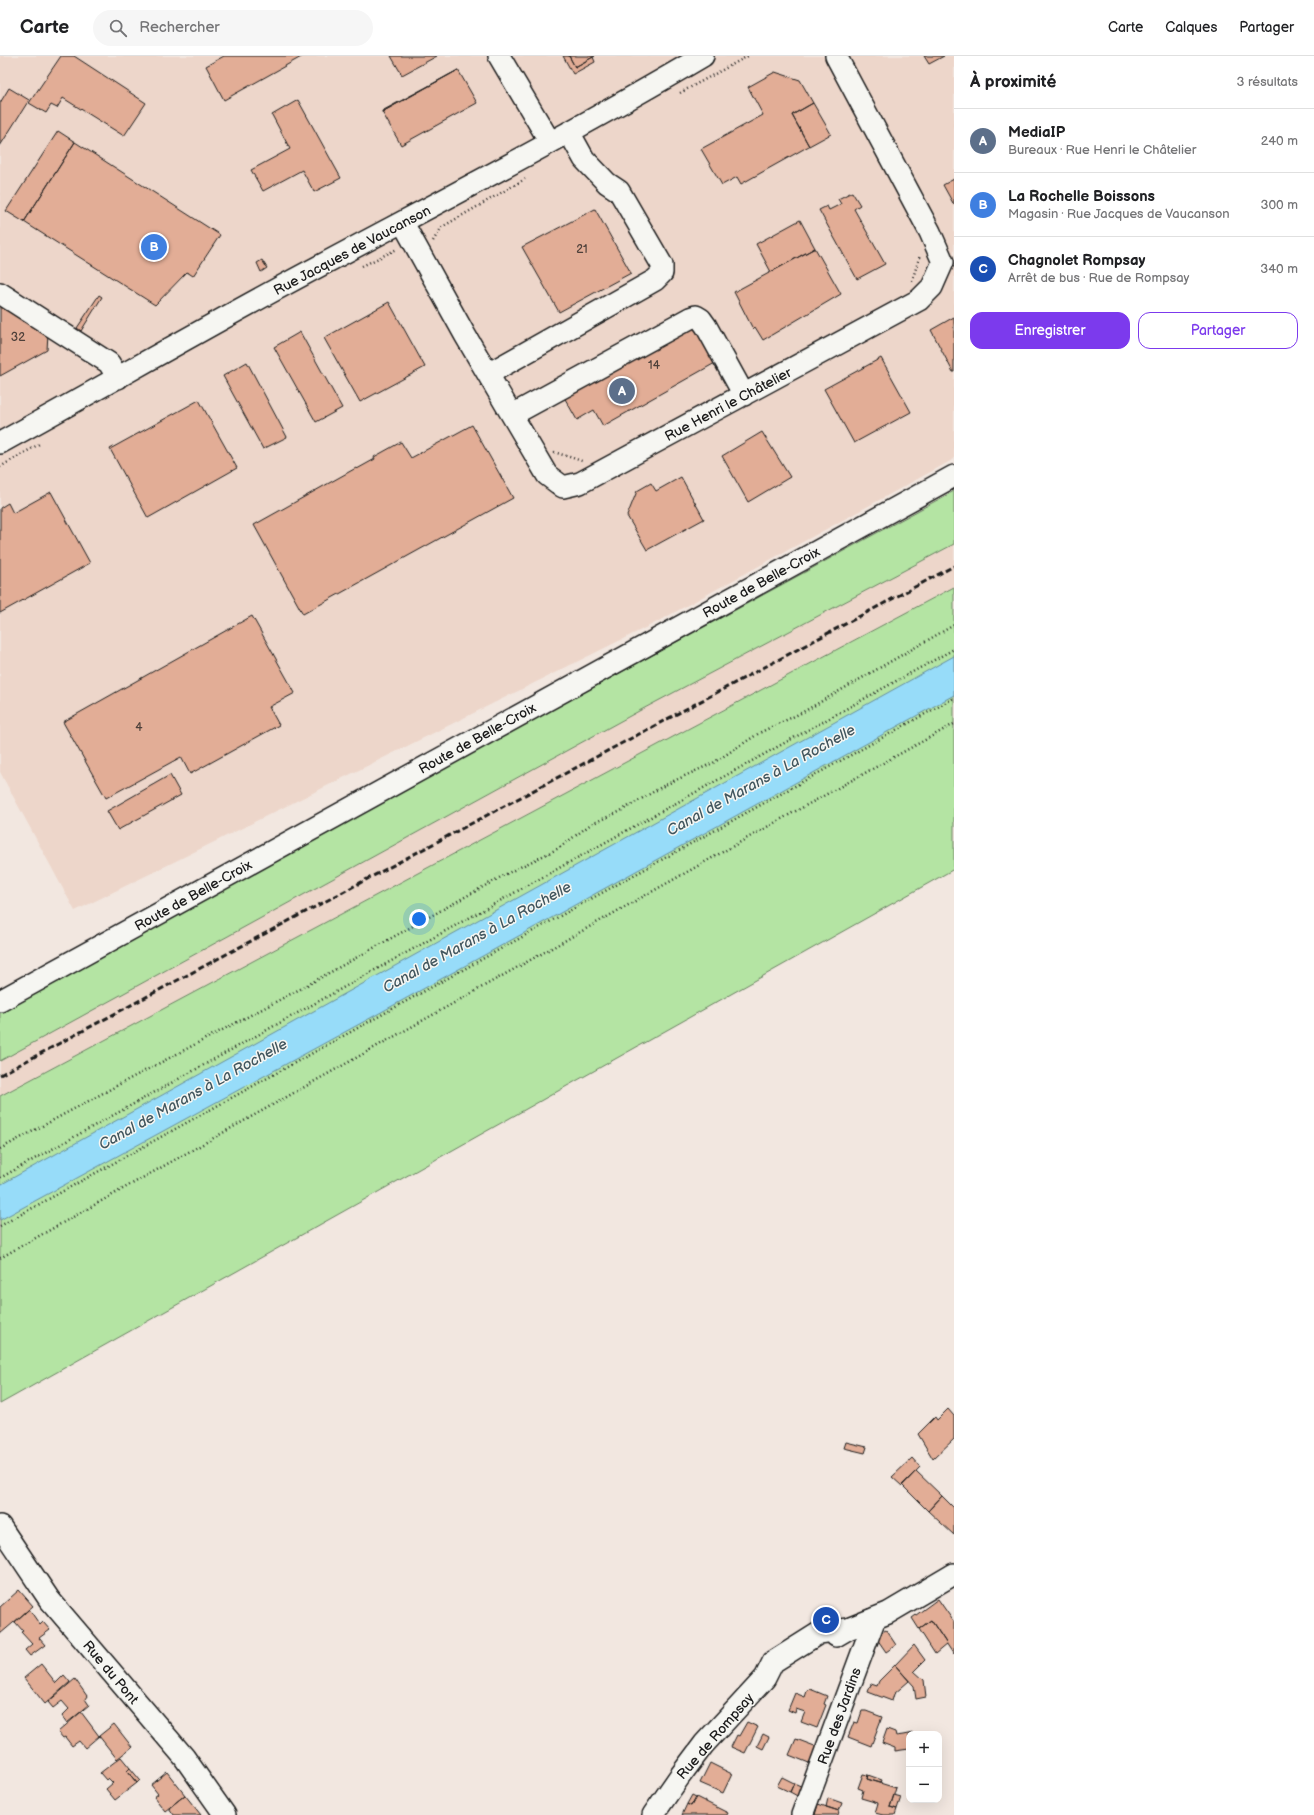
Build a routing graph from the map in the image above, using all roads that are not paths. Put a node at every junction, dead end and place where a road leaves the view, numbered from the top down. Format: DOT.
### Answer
graph roads {
  1 [pos="499,56"];
  2 [pos="703,56"];
  3 [pos="836,56"];
  4 [pos="569,132"];
  5 [pos="550,142"];
  6 [pos="403,223"];
  7 [pos="0,293"];
  8 [pos="488,374"];
  9 [pos="118,378"];
  10 [pos="744,395"];
  11 [pos="512,415"];
  12 [pos="0,443"];
  13 [pos="954,476"];
  14 [pos="0,1001"];
  15 [pos="0,1526"];
  16 [pos="954,1574"];
  17 [pos="875,1618"];
  18 [pos="225,1815"];
  19 [pos="654,1815"];
  20 [pos="802,1815"];
  1 -- 5 [label="street"];
  2 -- 4 [label="street, Rue Jacques de Vaucanson"];
  3 -- 10 [label="street, Rue Henri le Châtelier"];
  4 -- 5 [label="street, Rue Jacques de Vaucanson"];
  4 -- 8 [label="street"];
  5 -- 6 [label="street, Rue Jacques de Vaucanson"];
  6 -- 8 [label="street, Rue Henri le Châtelier"];
  6 -- 9 [label="street, Rue Jacques de Vaucanson"];
  7 -- 9 [label="street"];
  8 -- 11 [label="street, Rue Henri le Châtelier"];
  9 -- 12 [label="street, Rue Jacques de Vaucanson"];
  10 -- 11 [label="street, Rue Henri le Châtelier"];
  10 -- 11 [label="street"];
  13 -- 14 [label="street, Route de Belle-Croix"];
  15 -- 18 [label="street, Rue du Pont"];
  16 -- 17 [label="street, Rue de Rompsay"];
  17 -- 19 [label="street, Rue de Rompsay"];
  17 -- 20 [label="street, Rue des Jardins"];
}
